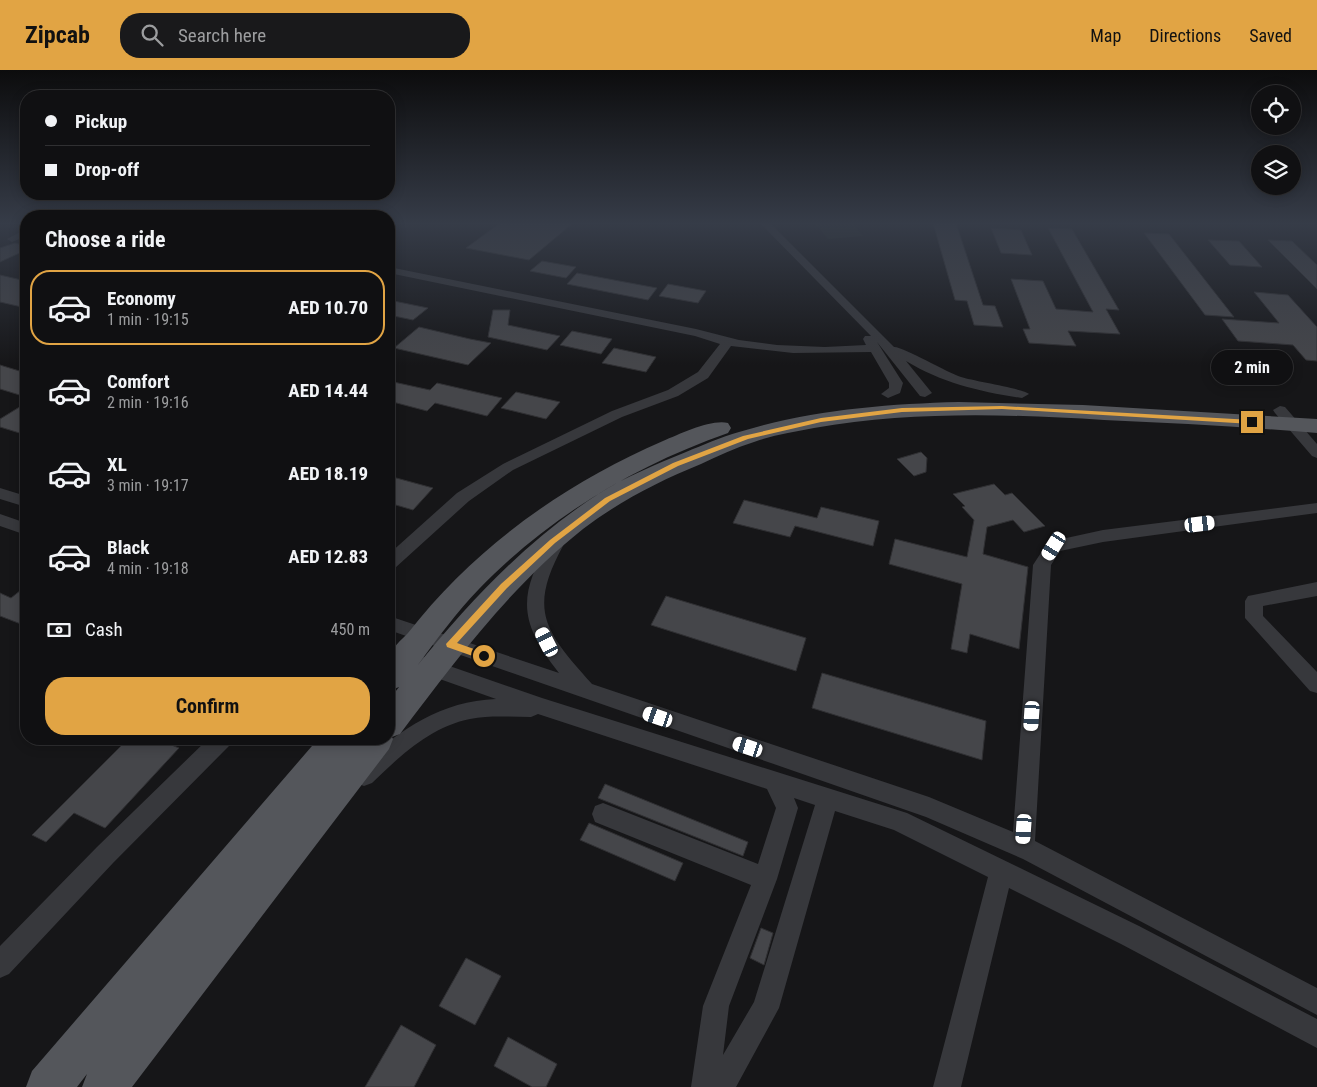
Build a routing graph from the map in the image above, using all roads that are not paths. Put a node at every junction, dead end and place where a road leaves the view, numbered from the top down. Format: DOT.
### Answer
graph roads {
  1 [pos="813,270"];
  2 [pos="395,271"];
  3 [pos="728,341"];
  4 [pos="878,345"];
  5 [pos="925,393"];
  6 [pos="888,394"];
  7 [pos="1022,394"];
  8 [pos="1317,412"];
  9 [pos="1286,417"];
  10 [pos="1317,426"];
  11 [pos="1317,453"];
  12 [pos="0,493"];
  13 [pos="20,500"];
  14 [pos="1317,508"];
  15 [pos="0,520"];
  16 [pos="20,527"];
  17 [pos="564,532"];
  18 [pos="395,559"];
  19 [pos="1317,589"];
  20 [pos="395,625"];
  21 [pos="423,636"];
  22 [pos="450,644"];
  23 [pos="397,656"];
  24 [pos="433,668"];
  25 [pos="1317,685"];
  26 [pos="587,692"];
  27 [pos="542,708"];
  28 [pos="395,716"];
  29 [pos="216,745"];
  30 [pos="333,745"];
  31 [pos="372,745"];
  32 [pos="774,780"];
  33 [pos="828,798"];
  34 [pos="602,814"];
  35 [pos="302,835"];
  36 [pos="1023,848"];
  37 [pos="1001,871"];
  38 [pos="766,879"];
  39 [pos="0,966"];
  40 [pos="1317,1002"];
  41 [pos="1317,1034"];
  42 [pos="48,1087"];
  43 [pos="104,1087"];
  44 [pos="705,1087"];
  45 [pos="720,1087"];
  46 [pos="947,1087"];
  1 -- 4 [label="street"];
  2 -- 3 [label="street"];
  3 -- 4 [label="street"];
  3 -- 18 [label="street"];
  4 -- 5 [label="street"];
  4 -- 6 [label="street"];
  4 -- 7 [label="street"];
  5 -- 6 [label="main road"];
  5 -- 7 [label="main road"];
  6 -- 21 [label="main road"];
  7 -- 9 [label="main road"];
  8 -- 9 [label="main road"];
  9 -- 10 [label="main road"];
  9 -- 11 [label="street"];
  9 -- 17 [label="main road"];
  12 -- 13 [label="street"];
  14 -- 36 [label="street"];
  15 -- 16 [label="street"];
  17 -- 22 [label="main road"];
  17 -- 26 [label="street"];
  19 -- 25 [label="street"];
  20 -- 21 [label="street"];
  21 -- 22 [label="street"];
  21 -- 23 [label="main road"];
  22 -- 24 [label="main road"];
  22 -- 26 [label="street"];
  23 -- 24 [label="street"];
  24 -- 27 [label="street"];
  24 -- 28 [label="main road"];
  26 -- 36 [label="street"];
  27 -- 32 [label="street"];
  27 -- 35 [label="street"];
  29 -- 39 [label="street"];
  30 -- 42 [label="main road"];
  31 -- 35 [label="main road"];
  32 -- 33 [label="street"];
  32 -- 38 [label="street"];
  33 -- 37 [label="street"];
  33 -- 45 [label="street"];
  34 -- 38 [label="street"];
  35 -- 43 [label="main road"];
  36 -- 40 [label="street"];
  37 -- 41 [label="street"];
  37 -- 46 [label="street"];
  38 -- 44 [label="street"];
}
